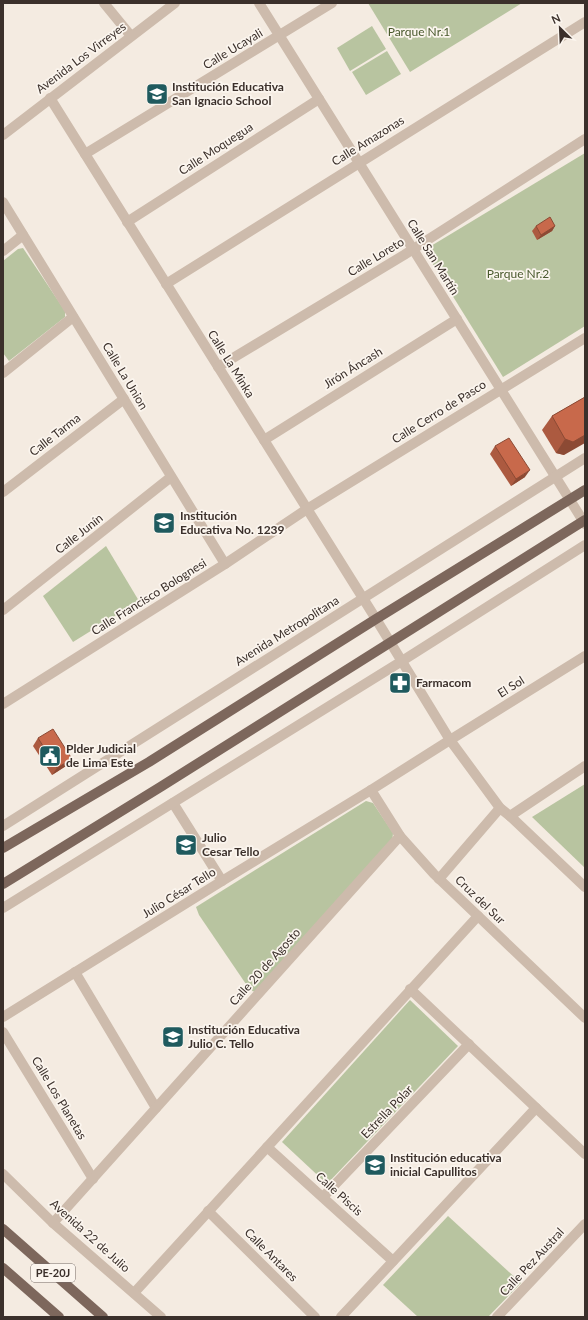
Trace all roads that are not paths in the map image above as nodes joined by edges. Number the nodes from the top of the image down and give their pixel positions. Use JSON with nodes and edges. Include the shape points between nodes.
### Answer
{"nodes":[{"id":1,"x":104,"y":3,"type":"edge"},
{"id":2,"x":175,"y":3,"type":"edge"},
{"id":3,"x":259,"y":3,"type":"edge"},
{"id":4,"x":332,"y":3,"type":"edge"},
{"id":5,"x":585,"y":22,"type":"edge"},
{"id":6,"x":130,"y":36,"type":"junction"},
{"id":7,"x":279,"y":36,"type":"junction"},
{"id":8,"x":50,"y":98,"type":"junction"},
{"id":9,"x":319,"y":99,"type":"junction"},
{"id":10,"x":3,"y":135,"type":"edge"},
{"id":11,"x":585,"y":139,"type":"edge"},
{"id":12,"x":84,"y":154,"type":"junction"},
{"id":13,"x":359,"y":162,"type":"junction"},
{"id":14,"x":3,"y":202,"type":"edge"},
{"id":15,"x":127,"y":222,"type":"junction"},
{"id":16,"x":23,"y":235,"type":"junction"},
{"id":17,"x":413,"y":249,"type":"junction"},
{"id":18,"x":3,"y":251,"type":"edge"},
{"id":19,"x":166,"y":284,"type":"junction"},
{"id":20,"x":74,"y":317,"type":"junction"},
{"id":21,"x":457,"y":319,"type":"junction"},
{"id":22,"x":585,"y":338,"type":"edge"},
{"id":23,"x":218,"y":367,"type":"junction"},
{"id":24,"x":3,"y":373,"type":"edge"},
{"id":25,"x":501,"y":390,"type":"junction"},
{"id":26,"x":124,"y":399,"type":"junction"},
{"id":27,"x":264,"y":440,"type":"junction"},
{"id":28,"x":585,"y":458,"type":"edge"},
{"id":29,"x":171,"y":477,"type":"junction"},
{"id":30,"x":555,"y":477,"type":"junction"},
{"id":31,"x":585,"y":490,"type":"edge"},
{"id":32,"x":3,"y":492,"type":"edge"},
{"id":33,"x":570,"y":499,"type":"junction"},
{"id":34,"x":307,"y":509,"type":"junction"},
{"id":35,"x":584,"y":522,"type":"edge"},
{"id":36,"x":585,"y":545,"type":"edge"},
{"id":37,"x":225,"y":564,"type":"junction"},
{"id":38,"x":363,"y":599,"type":"junction"},
{"id":39,"x":3,"y":610,"type":"edge"},
{"id":40,"x":376,"y":619,"type":"junction"},
{"id":41,"x":391,"y":643,"type":"junction"},
{"id":42,"x":585,"y":656,"type":"edge"},
{"id":43,"x":402,"y":661,"type":"junction"},
{"id":44,"x":3,"y":704,"type":"edge"},
{"id":45,"x":450,"y":740,"type":"junction"},
{"id":46,"x":585,"y":766,"type":"edge"},
{"id":47,"x":371,"y":790,"type":"junction"},
{"id":48,"x":173,"y":803,"type":"junction"},
{"id":49,"x":500,"y":808,"type":"junction"},
{"id":50,"x":510,"y":816,"type":"junction"},
{"id":51,"x":3,"y":826,"type":"edge"},
{"id":52,"x":400,"y":836,"type":"junction"},
{"id":53,"x":3,"y":848,"type":"edge"},
{"id":54,"x":439,"y":879,"type":"junction"},
{"id":55,"x":222,"y":881,"type":"junction"},
{"id":56,"x":3,"y":884,"type":"edge"},
{"id":57,"x":585,"y":887,"type":"edge"},
{"id":58,"x":3,"y":908,"type":"edge"},
{"id":59,"x":478,"y":916,"type":"junction"},
{"id":60,"x":75,"y":972,"type":"junction"},
{"id":61,"x":410,"y":989,"type":"junction"},
{"id":62,"x":3,"y":1017,"type":"edge"},
{"id":63,"x":585,"y":1018,"type":"edge"},
{"id":64,"x":3,"y":1032,"type":"edge"},
{"id":65,"x":469,"y":1044,"type":"junction"},
{"id":66,"x":156,"y":1108,"type":"junction"},
{"id":67,"x":536,"y":1108,"type":"junction"},
{"id":68,"x":267,"y":1147,"type":"junction"},
{"id":69,"x":585,"y":1154,"type":"edge"},
{"id":70,"x":3,"y":1174,"type":"edge"},
{"id":71,"x":93,"y":1179,"type":"junction"},
{"id":72,"x":323,"y":1197,"type":"junction"},
{"id":73,"x":208,"y":1211,"type":"junction"},
{"id":74,"x":53,"y":1223,"type":"junction"},
{"id":75,"x":585,"y":1224,"type":"edge"},
{"id":76,"x":3,"y":1229,"type":"edge"},
{"id":77,"x":393,"y":1261,"type":"junction"},
{"id":78,"x":3,"y":1268,"type":"edge"},
{"id":79,"x":134,"y":1292,"type":"junction"},
{"id":80,"x":59,"y":1317,"type":"edge"},
{"id":81,"x":103,"y":1317,"type":"edge"},
{"id":82,"x":161,"y":1317,"type":"edge"},
{"id":83,"x":315,"y":1317,"type":"edge"},
{"id":84,"x":341,"y":1317,"type":"edge"},
{"id":85,"x":498,"y":1317,"type":"edge"}],
"edges":[{"from":1,"to":6,"type":"street"},
{"from":2,"to":6,"type":"street","name":"Avenida Los Virreyes"},
{"from":3,"to":7,"type":"street","name":"Calle San Martín"},
{"from":4,"to":7,"type":"street","name":"Calle Ucayali"},
{"from":5,"to":13,"type":"street","name":"Calle Amazonas"},
{"from":6,"to":8,"type":"street","name":"Avenida Los Virreyes"},
{"from":7,"to":9,"type":"street","name":"Calle San Martín"},
{"from":7,"to":12,"type":"street","name":"Calle Ucayali"},
{"from":8,"to":10,"type":"street","name":"Avenida Los Virreyes"},
{"from":8,"to":12,"type":"street","name":"Calle La Minka"},
{"from":9,"to":13,"type":"street","name":"Calle San Martín"},
{"from":9,"to":15,"type":"street","name":"Calle Moquegua"},
{"from":11,"to":17,"type":"street","name":"Calle Loreto"},
{"from":12,"to":15,"type":"street","name":"Calle La Minka"},
{"from":13,"to":17,"type":"street","name":"Calle San Martín"},
{"from":13,"to":19,"type":"street","name":"Calle Amazonas"},
{"from":14,"to":16,"type":"street","name":"Calle La Union"},
{"from":15,"to":19,"type":"street","name":"Calle La Minka"},
{"from":16,"to":18,"type":"street"},
{"from":16,"to":20,"type":"street","name":"Calle La Union"},
{"from":17,"to":21,"type":"street","name":"Calle San Martín"},
{"from":17,"to":23,"type":"street","name":"Calle Loreto"},
{"from":19,"to":23,"type":"street","name":"Calle La Minka"},
{"from":20,"to":24,"type":"street"},
{"from":20,"to":26,"type":"street","name":"Calle La Union"},
{"from":21,"to":25,"type":"street","name":"Calle San Martín"},
{"from":21,"to":27,"type":"street","name":"Jirón Áncash"},
{"from":22,"to":25,"type":"street","name":"Calle Cerro de Pasco"},
{"from":23,"to":27,"type":"street","name":"Calle La Minka"},
{"from":25,"to":30,"type":"street","name":"Calle San Martín"},
{"from":25,"to":34,"type":"street","name":"Calle Cerro de Pasco"},
{"from":26,"to":29,"type":"street","name":"Calle La Union"},
{"from":26,"to":32,"type":"street","name":"Calle Tarma"},
{"from":27,"to":34,"type":"street","name":"Calle La Minka"},
{"from":28,"to":30,"type":"street","name":"Avenida Metropolitana"},
{"from":29,"to":37,"type":"street","name":"Calle La Union"},
{"from":29,"to":39,"type":"street","name":"Calle Junín"},
{"from":30,"to":33,"type":"street","name":"Calle San Martín"},
{"from":30,"to":38,"type":"street","name":"Avenida Metropolitana"},
{"from":31,"to":33,"type":"main road"},
{"from":33,"to":35,"type":"street","name":"Calle San Martín"},
{"from":33,"to":40,"type":"main road"},
{"from":34,"to":37,"type":"street","name":"Calle Francisco Bolognesi"},
{"from":34,"to":38,"type":"street","name":"Calle La Minka"},
{"from":35,"to":41,"type":"main road"},
{"from":36,"to":43,"type":"street"},
{"from":37,"to":44,"type":"street","name":"Calle Francisco Bolognesi"},
{"from":38,"to":40,"type":"street","name":"Calle La Minka"},
{"from":38,"to":51,"type":"street","name":"Avenida Metropolitana"},
{"from":40,"to":41,"type":"street","name":"Calle La Minka"},
{"from":40,"to":53,"type":"main road","via":[[149,762]]},
{"from":41,"to":43,"type":"street","name":"Calle La Minka"},
{"from":41,"to":56,"type":"main road"},
{"from":42,"to":45,"type":"street","name":"El Sol"},
{"from":43,"to":45,"type":"street","name":"Calle La Minka"},
{"from":43,"to":48,"type":"street"},
{"from":45,"to":47,"type":"street","name":"Julio César Tello"},
{"from":45,"to":49,"type":"street","name":"Calle La Minka"},
{"from":46,"to":50,"type":"street"},
{"from":47,"to":52,"type":"street","name":"Cruz del Sur"},
{"from":47,"to":55,"type":"street","name":"Julio César Tello"},
{"from":48,"to":55,"type":"street"},
{"from":48,"to":58,"type":"street"},
{"from":49,"to":50,"type":"street","name":"Calle La Minka"},
{"from":49,"to":54,"type":"street"},
{"from":50,"to":57,"type":"street","name":"Calle La Minka"},
{"from":52,"to":54,"type":"street","name":"Cruz del Sur"},
{"from":52,"to":66,"type":"street","name":"Calle 20 de Agosto"},
{"from":54,"to":59,"type":"street","name":"Cruz del Sur"},
{"from":55,"to":60,"type":"street","name":"Julio César Tello"},
{"from":59,"to":61,"type":"street"},
{"from":59,"to":63,"type":"street","name":"Cruz del Sur"},
{"from":60,"to":62,"type":"street","name":"Julio César Tello"},
{"from":60,"to":66,"type":"street"},
{"from":61,"to":65,"type":"street"},
{"from":61,"to":68,"type":"street"},
{"from":64,"to":71,"type":"street","name":"Calle Los Planetas"},
{"from":65,"to":67,"type":"street"},
{"from":65,"to":72,"type":"street","name":"Estrella Polar"},
{"from":66,"to":71,"type":"street","name":"Calle 20 de Agosto"},
{"from":67,"to":69,"type":"street"},
{"from":67,"to":77,"type":"street"},
{"from":68,"to":72,"type":"street","name":"Calle Piscis"},
{"from":68,"to":73,"type":"street"},
{"from":70,"to":74,"type":"street","name":"Avenida 22 de Julio"},
{"from":71,"to":74,"type":"street","name":"Calle 20 de Agosto"},
{"from":72,"to":77,"type":"street","name":"Calle Piscis"},
{"from":73,"to":79,"type":"street"},
{"from":73,"to":83,"type":"street","name":"Calle Antares"},
{"from":74,"to":79,"type":"street","name":"Avenida 22 de Julio"},
{"from":75,"to":85,"type":"street","name":"Calle Pez Austral"},
{"from":76,"to":81,"type":"main road","number":"PE-20J"},
{"from":77,"to":84,"type":"street"},
{"from":78,"to":80,"type":"main road","number":"PE-20J"},
{"from":79,"to":82,"type":"street","name":"Avenida 22 de Julio"}]}
